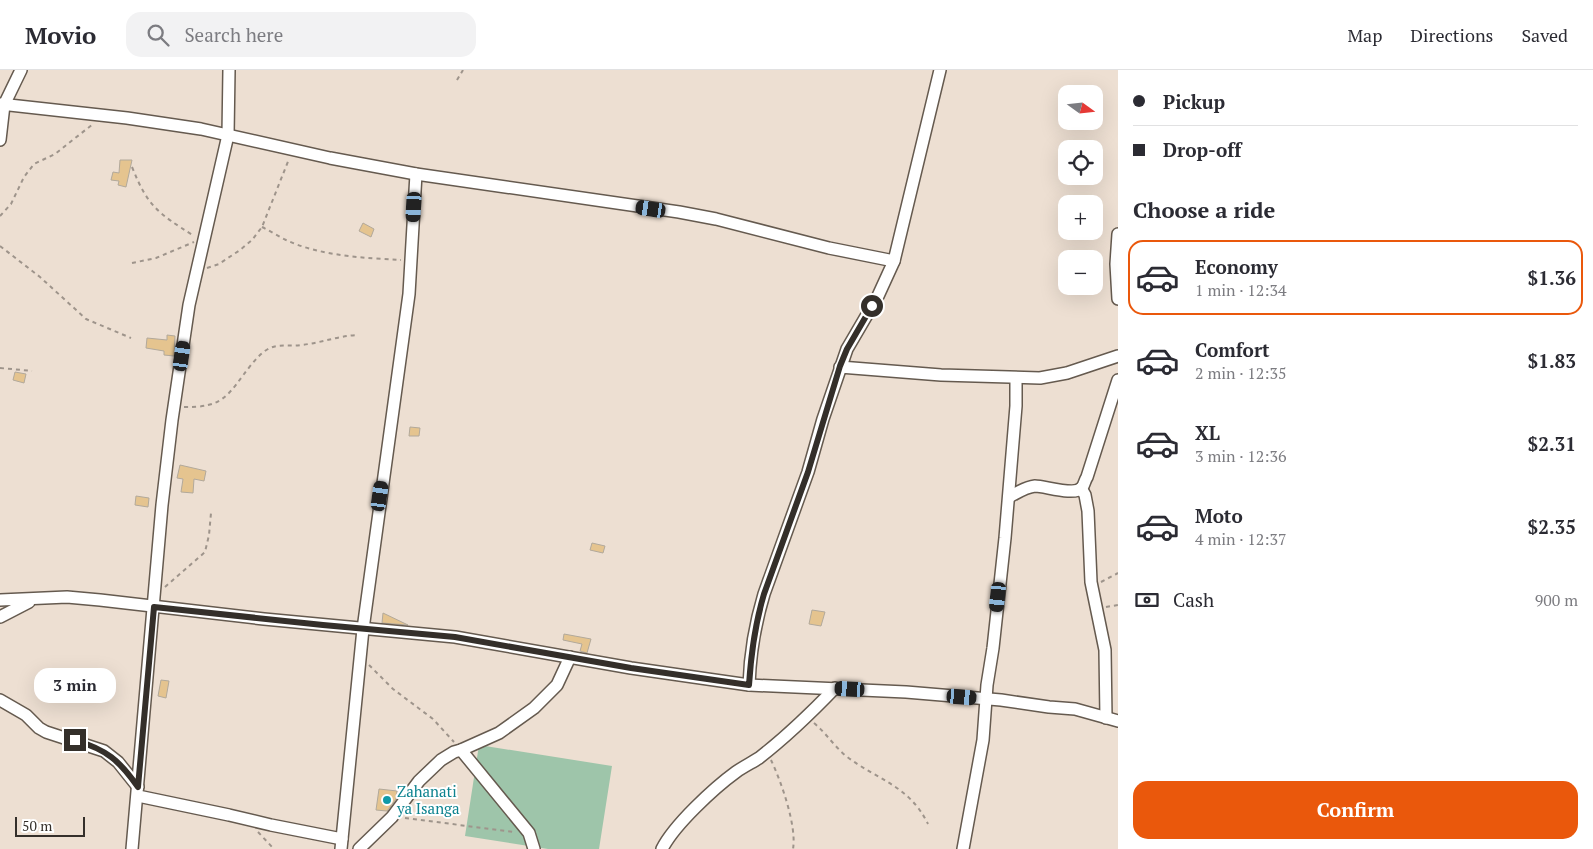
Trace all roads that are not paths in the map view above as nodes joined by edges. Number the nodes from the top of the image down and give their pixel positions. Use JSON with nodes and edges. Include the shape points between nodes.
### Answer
{"nodes":[{"id":1,"x":21,"y":70,"type":"edge"},
{"id":2,"x":229,"y":70,"type":"edge"},
{"id":3,"x":940,"y":70,"type":"edge"},
{"id":4,"x":2,"y":104,"type":"edge"},
{"id":5,"x":228,"y":135,"type":"junction"},
{"id":6,"x":0,"y":140,"type":"edge"},
{"id":7,"x":416,"y":174,"type":"junction"},
{"id":8,"x":1118,"y":234,"type":"edge"},
{"id":9,"x":894,"y":261,"type":"junction"},
{"id":10,"x":1118,"y":299,"type":"edge"},
{"id":11,"x":1118,"y":356,"type":"edge"},
{"id":12,"x":840,"y":366,"type":"junction"},
{"id":13,"x":1016,"y":378,"type":"junction"},
{"id":14,"x":1118,"y":380,"type":"edge"},
{"id":15,"x":1081,"y":488,"type":"junction"},
{"id":16,"x":1009,"y":497,"type":"junction"},
{"id":17,"x":0,"y":600,"type":"edge"},
{"id":18,"x":33,"y":600,"type":"junction"},
{"id":19,"x":154,"y":602,"type":"junction"},
{"id":20,"x":0,"y":617,"type":"edge"},
{"id":21,"x":363,"y":629,"type":"junction"},
{"id":22,"x":570,"y":657,"type":"junction"},
{"id":23,"x":749,"y":685,"type":"junction"},
{"id":24,"x":835,"y":688,"type":"junction"},
{"id":25,"x":986,"y":699,"type":"junction"},
{"id":26,"x":0,"y":700,"type":"edge"},
{"id":27,"x":1106,"y":718,"type":"junction"},
{"id":28,"x":1118,"y":720,"type":"edge"},
{"id":29,"x":462,"y":750,"type":"junction"},
{"id":30,"x":138,"y":792,"type":"junction"},
{"id":31,"x":341,"y":844,"type":"edge"},
{"id":32,"x":132,"y":849,"type":"edge"},
{"id":33,"x":359,"y":849,"type":"edge"},
{"id":34,"x":534,"y":849,"type":"edge"},
{"id":35,"x":662,"y":849,"type":"edge"},
{"id":36,"x":963,"y":849,"type":"edge"}],
"edges":[{"from":1,"to":4,"type":"street"},
{"from":2,"to":5,"type":"street"},
{"from":3,"to":9,"type":"street"},
{"from":4,"to":5,"type":"street"},
{"from":4,"to":6,"type":"street"},
{"from":5,"to":7,"type":"street"},
{"from":5,"to":19,"type":"street","via":[[189,305],[162,505]]},
{"from":7,"to":9,"type":"street","via":[[679,212]]},
{"from":7,"to":21,"type":"street","via":[[400,365]]},
{"from":8,"to":10,"type":"street"},
{"from":9,"to":12,"type":"street"},
{"from":11,"to":13,"type":"street","via":[[1058,376]]},
{"from":12,"to":13,"type":"street"},
{"from":12,"to":23,"type":"street","via":[[808,472],[758,612]]},
{"from":13,"to":16,"type":"street"},
{"from":14,"to":15,"type":"street"},
{"from":15,"to":16,"type":"street","via":[[1068,491],[1035,486]]},
{"from":15,"to":27,"type":"street","via":[[1088,511],[1092,586],[1105,650]]},
{"from":16,"to":25,"type":"street"},
{"from":17,"to":18,"type":"street"},
{"from":18,"to":19,"type":"street","via":[[67,598]]},
{"from":18,"to":20,"type":"street"},
{"from":19,"to":21,"type":"street"},
{"from":19,"to":30,"type":"street"},
{"from":21,"to":22,"type":"street","via":[[455,637]]},
{"from":21,"to":31,"type":"street"},
{"from":22,"to":23,"type":"street"},
{"from":22,"to":29,"type":"street","via":[[557,685],[534,708],[498,733]]},
{"from":23,"to":24,"type":"street"},
{"from":24,"to":25,"type":"street"},
{"from":24,"to":35,"type":"street","via":[[767,751],[723,782],[682,823]]},
{"from":25,"to":27,"type":"street","via":[[1075,709]]},
{"from":25,"to":36,"type":"street","via":[[982,754]]},
{"from":26,"to":30,"type":"street","via":[[26,715],[46,732],[104,751],[118,762]]},
{"from":27,"to":28,"type":"street"},
{"from":29,"to":33,"type":"street","via":[[442,760],[419,781],[391,818]]},
{"from":29,"to":34,"type":"street","via":[[529,833]]},
{"from":30,"to":31,"type":"street"},
{"from":30,"to":32,"type":"street"}]}
